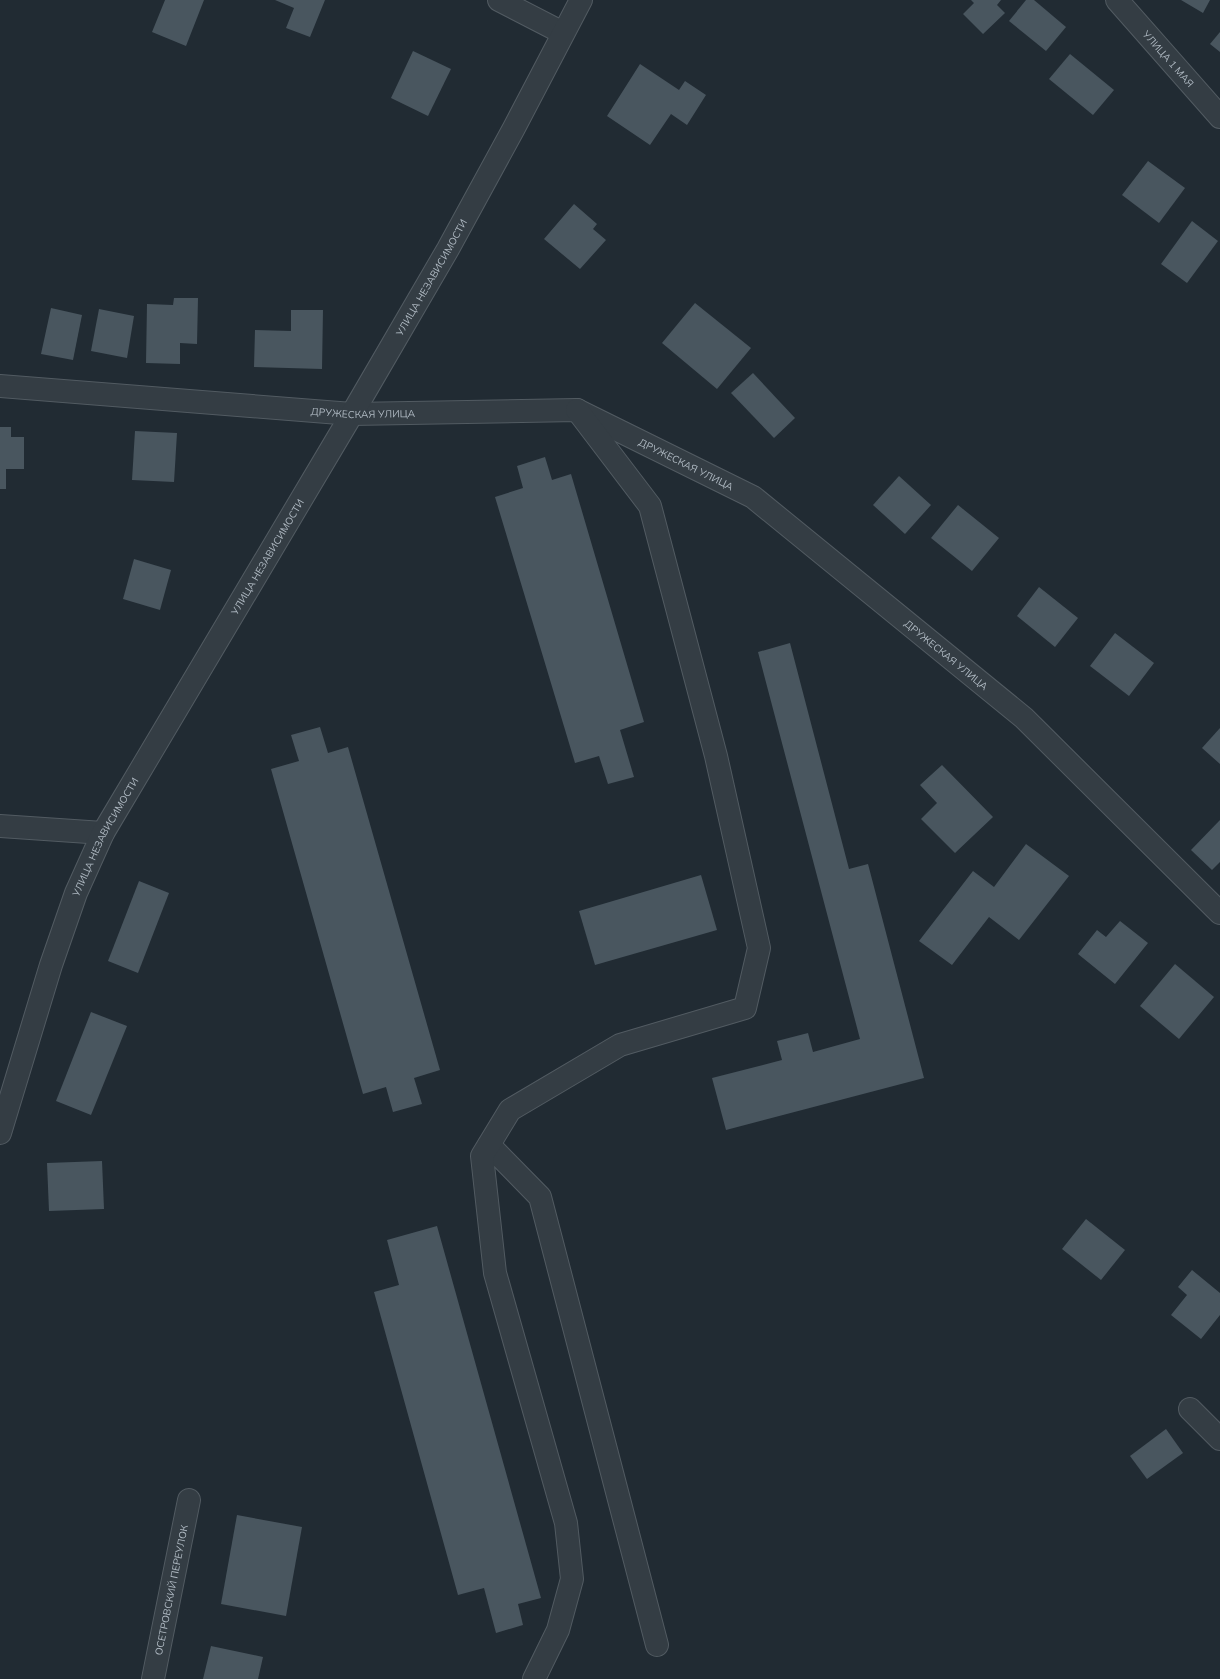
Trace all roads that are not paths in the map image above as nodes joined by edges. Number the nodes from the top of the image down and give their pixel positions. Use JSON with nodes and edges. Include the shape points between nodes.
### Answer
{"nodes":[{"id":1,"x":499,"y":0,"type":"edge"},
{"id":2,"x":581,"y":0,"type":"edge"},
{"id":3,"x":1117,"y":0,"type":"edge"},
{"id":4,"x":563,"y":33,"type":"junction"},
{"id":5,"x":1220,"y":117,"type":"edge"},
{"id":6,"x":0,"y":386,"type":"edge"},
{"id":7,"x":577,"y":410,"type":"junction"},
{"id":8,"x":352,"y":414,"type":"junction"},
{"id":9,"x":0,"y":826,"type":"edge"},
{"id":10,"x":103,"y":834,"type":"junction"},
{"id":11,"x":1220,"y":913,"type":"edge"},
{"id":12,"x":0,"y":1133,"type":"edge"},
{"id":13,"x":489,"y":1144,"type":"junction"},
{"id":14,"x":1190,"y":1409,"type":"dead end"},
{"id":15,"x":1220,"y":1439,"type":"edge"},
{"id":16,"x":189,"y":1500,"type":"dead end"},
{"id":17,"x":657,"y":1645,"type":"dead end"},
{"id":18,"x":153,"y":1679,"type":"edge"},
{"id":19,"x":534,"y":1679,"type":"edge"}],
"edges":[{"from":1,"to":4,"type":"street"},
{"from":2,"to":4,"type":"street","name":"УЛИЦА НЕЗАВИСИМОСТИ"},
{"from":3,"to":5,"type":"street","name":"УЛИЦА 1 МАЯ"},
{"from":4,"to":8,"type":"street","name":"УЛИЦА НЕЗАВИСИМОСТИ","via":[[466,215]]},
{"from":6,"to":8,"type":"street","name":"ДРУЖЕСКАЯ УЛИЦА"},
{"from":7,"to":8,"type":"street","name":"ДРУЖЕСКАЯ УЛИЦА"},
{"from":7,"to":11,"type":"street","name":"ДРУЖЕСКАЯ УЛИЦА","via":[[753,498],[1024,718]]},
{"from":7,"to":13,"type":"street","via":[[650,506],[716,756],[759,948],[745,1008],[620,1045],[510,1110]]},
{"from":8,"to":10,"type":"street","name":"УЛИЦА НЕЗАВИСИМОСТИ"},
{"from":9,"to":10,"type":"street"},
{"from":10,"to":12,"type":"street","name":"УЛИЦА НЕЗАВИСИМОСТИ","via":[[76,893]]},
{"from":13,"to":17,"type":"street","via":[[540,1197]]},
{"from":13,"to":19,"type":"street","via":[[482,1156],[495,1273],[566,1523],[572,1579],[558,1630]]},
{"from":14,"to":15,"type":"street"},
{"from":16,"to":18,"type":"street","name":"ОСЕТРОВСКИЙ ПЕРЕУЛОК"}]}
